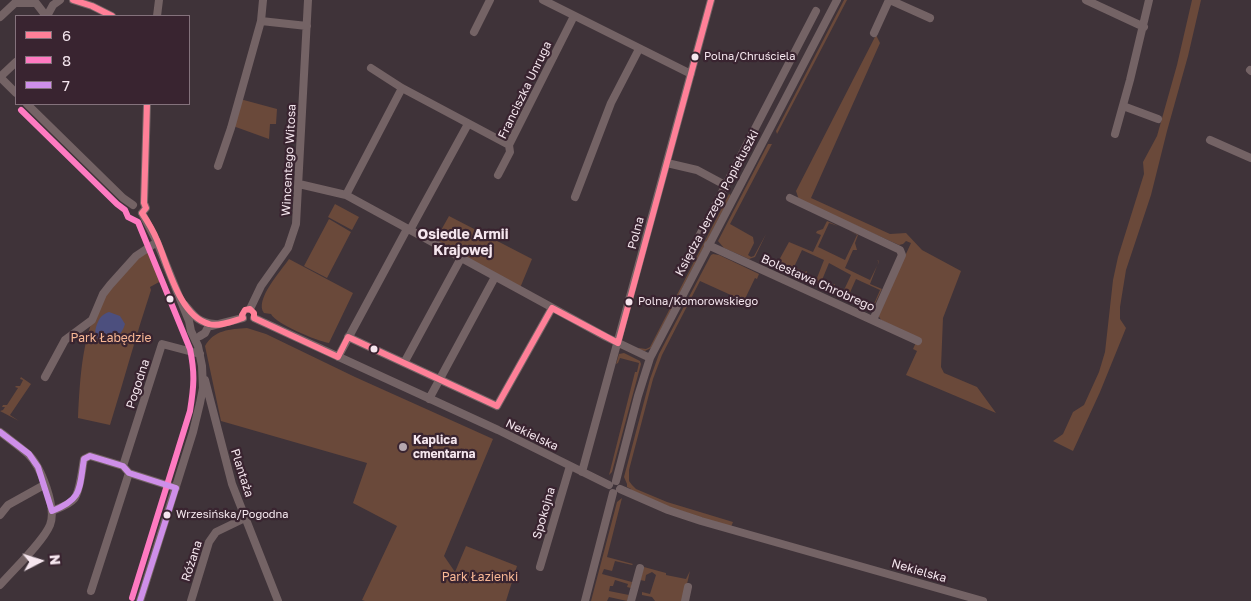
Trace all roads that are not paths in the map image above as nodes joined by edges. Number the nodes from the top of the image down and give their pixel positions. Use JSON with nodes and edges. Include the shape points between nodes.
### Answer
{"nodes":[{"id":1,"x":60,"y":0,"type":"edge"},
{"id":2,"x":73,"y":0,"type":"edge"},
{"id":3,"x":159,"y":0,"type":"edge"},
{"id":4,"x":263,"y":0,"type":"edge"},
{"id":5,"x":308,"y":0,"type":"edge"},
{"id":6,"x":490,"y":0,"type":"edge"},
{"id":7,"x":543,"y":0,"type":"edge"},
{"id":8,"x":711,"y":0,"type":"edge"},
{"id":9,"x":836,"y":0,"type":"edge"},
{"id":10,"x":889,"y":0,"type":"edge"},
{"id":11,"x":1086,"y":0,"type":"edge"},
{"id":12,"x":1149,"y":0,"type":"edge"},
{"id":13,"x":12,"y":2,"type":"edge"},
{"id":14,"x":94,"y":3,"type":"edge"},
{"id":15,"x":816,"y":11,"type":"dead end"},
{"id":16,"x":45,"y":15,"type":"edge"},
{"id":17,"x":47,"y":15,"type":"edge"},
{"id":18,"x":111,"y":15,"type":"edge"},
{"id":19,"x":157,"y":15,"type":"edge"},
{"id":20,"x":574,"y":16,"type":"junction"},
{"id":21,"x":0,"y":17,"type":"edge"},
{"id":22,"x":930,"y":18,"type":"dead end"},
{"id":23,"x":262,"y":21,"type":"junction"},
{"id":24,"x":307,"y":26,"type":"junction"},
{"id":25,"x":1144,"y":27,"type":"junction"},
{"id":26,"x":474,"y":32,"type":"dead end"},
{"id":27,"x":874,"y":33,"type":"dead end"},
{"id":28,"x":639,"y":49,"type":"junction"},
{"id":29,"x":15,"y":63,"type":"edge"},
{"id":30,"x":371,"y":68,"type":"dead end"},
{"id":31,"x":691,"y":74,"type":"junction"},
{"id":32,"x":0,"y":77,"type":"edge"},
{"id":33,"x":402,"y":88,"type":"junction"},
{"id":34,"x":15,"y":92,"type":"edge"},
{"id":35,"x":28,"y":105,"type":"edge"},
{"id":36,"x":147,"y":105,"type":"edge"},
{"id":37,"x":1123,"y":106,"type":"junction"},
{"id":38,"x":1158,"y":119,"type":"dead end"},
{"id":39,"x":468,"y":124,"type":"junction"},
{"id":40,"x":1115,"y":134,"type":"dead end"},
{"id":41,"x":1210,"y":140,"type":"dead end"},
{"id":42,"x":509,"y":144,"type":"junction"},
{"id":43,"x":1251,"y":158,"type":"edge"},
{"id":44,"x":667,"y":163,"type":"junction"},
{"id":45,"x":218,"y":166,"type":"dead end"},
{"id":46,"x":498,"y":175,"type":"dead end"},
{"id":47,"x":299,"y":184,"type":"junction"},
{"id":48,"x":726,"y":184,"type":"junction"},
{"id":49,"x":346,"y":195,"type":"junction"},
{"id":50,"x":575,"y":197,"type":"dead end"},
{"id":51,"x":790,"y":198,"type":"dead end"},
{"id":52,"x":144,"y":202,"type":"junction"},
{"id":53,"x":134,"y":205,"type":"junction"},
{"id":54,"x":142,"y":212,"type":"junction"},
{"id":55,"x":408,"y":230,"type":"junction"},
{"id":56,"x":157,"y":242,"type":"junction"},
{"id":57,"x":708,"y":246,"type":"junction"},
{"id":58,"x":693,"y":248,"type":"dead end"},
{"id":59,"x":461,"y":258,"type":"junction"},
{"id":60,"x":495,"y":277,"type":"junction"},
{"id":61,"x":180,"y":298,"type":"junction"},
{"id":62,"x":552,"y":308,"type":"junction"},
{"id":63,"x":250,"y":309,"type":"junction"},
{"id":64,"x":242,"y":318,"type":"junction"},
{"id":65,"x":254,"y":318,"type":"junction"},
{"id":66,"x":873,"y":320,"type":"junction"},
{"id":67,"x":203,"y":324,"type":"junction"},
{"id":68,"x":191,"y":326,"type":"junction"},
{"id":69,"x":197,"y":335,"type":"junction"},
{"id":70,"x":348,"y":337,"type":"junction"},
{"id":71,"x":918,"y":341,"type":"dead end"},
{"id":72,"x":618,"y":343,"type":"junction"},
{"id":73,"x":199,"y":350,"type":"junction"},
{"id":74,"x":338,"y":357,"type":"junction"},
{"id":75,"x":650,"y":358,"type":"junction"},
{"id":76,"x":404,"y":363,"type":"junction"},
{"id":77,"x":202,"y":366,"type":"junction"},
{"id":78,"x":45,"y":377,"type":"dead end"},
{"id":79,"x":439,"y":379,"type":"junction"},
{"id":80,"x":429,"y":399,"type":"junction"},
{"id":81,"x":200,"y":403,"type":"junction"},
{"id":82,"x":211,"y":406,"type":"junction"},
{"id":83,"x":2,"y":434,"type":"edge"},
{"id":84,"x":0,"y":444,"type":"edge"},
{"id":85,"x":570,"y":466,"type":"junction"},
{"id":86,"x":126,"y":470,"type":"junction"},
{"id":87,"x":582,"y":472,"type":"junction"},
{"id":88,"x":612,"y":483,"type":"junction"},
{"id":89,"x":44,"y":485,"type":"junction"},
{"id":90,"x":176,"y":488,"type":"junction"},
{"id":91,"x":617,"y":491,"type":"junction"},
{"id":92,"x":52,"y":510,"type":"junction"},
{"id":93,"x":0,"y":515,"type":"edge"},
{"id":94,"x":245,"y":518,"type":"junction"},
{"id":95,"x":540,"y":567,"type":"dead end"},
{"id":96,"x":640,"y":568,"type":"dead end"},
{"id":97,"x":0,"y":584,"type":"edge"},
{"id":98,"x":688,"y":587,"type":"dead end"},
{"id":99,"x":91,"y":591,"type":"dead end"},
{"id":100,"x":140,"y":601,"type":"edge"},
{"id":101,"x":191,"y":601,"type":"edge"},
{"id":102,"x":278,"y":601,"type":"edge"},
{"id":103,"x":585,"y":601,"type":"edge"},
{"id":104,"x":631,"y":601,"type":"edge"},
{"id":105,"x":684,"y":601,"type":"edge"},
{"id":106,"x":983,"y":601,"type":"edge"}],
"edges":[{"from":1,"to":17,"type":"street"},
{"from":2,"to":14,"type":"street"},
{"from":3,"to":19,"type":"street"},
{"from":4,"to":23,"type":"street"},
{"from":5,"to":24,"type":"street","name":"Wincentego Witosa"},
{"from":6,"to":26,"type":"street"},
{"from":7,"to":20,"type":"street"},
{"from":8,"to":31,"type":"street","name":"Polna"},
{"from":9,"to":57,"type":"street","name":"Księdza Jerzego Popiełuszki"},
{"from":10,"to":22,"type":"street"},
{"from":10,"to":27,"type":"street"},
{"from":11,"to":25,"type":"street"},
{"from":12,"to":25,"type":"street"},
{"from":13,"to":16,"type":"street","via":[[36,3]]},
{"from":13,"to":21,"type":"street"},
{"from":14,"to":18,"type":"street"},
{"from":15,"to":48,"type":"street"},
{"from":20,"to":28,"type":"street"},
{"from":20,"to":42,"type":"street","name":"Franciszka Unruga"},
{"from":23,"to":24,"type":"street"},
{"from":23,"to":45,"type":"street"},
{"from":24,"to":47,"type":"street","name":"Wincentego Witosa"},
{"from":25,"to":37,"type":"street"},
{"from":28,"to":31,"type":"street"},
{"from":28,"to":50,"type":"street","via":[[610,103]]},
{"from":29,"to":32,"type":"street"},
{"from":30,"to":33,"type":"street"},
{"from":31,"to":44,"type":"street","name":"Polna"},
{"from":32,"to":34,"type":"street"},
{"from":33,"to":39,"type":"street"},
{"from":33,"to":49,"type":"street"},
{"from":35,"to":53,"type":"street"},
{"from":36,"to":52,"type":"street"},
{"from":37,"to":38,"type":"street"},
{"from":37,"to":40,"type":"street"},
{"from":39,"to":42,"type":"street"},
{"from":39,"to":55,"type":"street"},
{"from":41,"to":43,"type":"street"},
{"from":42,"to":46,"type":"street","name":"Franciszka Unruga","via":[[510,152]]},
{"from":44,"to":48,"type":"street","via":[[698,170]]},
{"from":44,"to":72,"type":"street","name":"Polna"},
{"from":47,"to":49,"type":"street"},
{"from":47,"to":63,"type":"street","name":"Wincentego Witosa","via":[[296,224],[288,248],[261,286]]},
{"from":48,"to":58,"type":"street"},
{"from":49,"to":55,"type":"street"},
{"from":51,"to":66,"type":"street","via":[[899,249],[902,255]]},
{"from":52,"to":53,"type":"street","via":[[138,201]]},
{"from":52,"to":54,"type":"street","via":[[146,208]]},
{"from":53,"to":54,"type":"street","via":[[136,212]]},
{"from":54,"to":56,"type":"street"},
{"from":55,"to":59,"type":"street"},
{"from":55,"to":70,"type":"street"},
{"from":56,"to":61,"type":"street"},
{"from":56,"to":78,"type":"street","via":[[136,256],[110,285],[92,320],[65,340]]},
{"from":57,"to":66,"type":"street","name":"Bolesława Chrobrego"},
{"from":57,"to":75,"type":"street","name":"Księdza Jerzego Popiełuszki"},
{"from":59,"to":60,"type":"street"},
{"from":59,"to":76,"type":"street"},
{"from":60,"to":62,"type":"street"},
{"from":60,"to":79,"type":"street"},
{"from":61,"to":67,"type":"street","via":[[194,318]]},
{"from":61,"to":68,"type":"street"},
{"from":62,"to":72,"type":"street"},
{"from":62,"to":79,"type":"street","via":[[497,406]]},
{"from":63,"to":64,"type":"street","via":[[243,312]]},
{"from":63,"to":65,"type":"street"},
{"from":64,"to":65,"type":"street","via":[[249,322]]},
{"from":64,"to":67,"type":"street"},
{"from":65,"to":74,"type":"street","name":"Nekielska"},
{"from":66,"to":71,"type":"street","name":"Bolesława Chrobrego"},
{"from":67,"to":68,"type":"street","via":[[194,322]]},
{"from":67,"to":69,"type":"street","via":[[205,333]]},
{"from":68,"to":69,"type":"street","via":[[191,331]]},
{"from":69,"to":73,"type":"street"},
{"from":70,"to":74,"type":"street"},
{"from":70,"to":76,"type":"street"},
{"from":72,"to":75,"type":"street"},
{"from":72,"to":87,"type":"street","name":"Polna"},
{"from":73,"to":77,"type":"street"},
{"from":73,"to":86,"type":"street","name":"Pogodna","via":[[162,344]]},
{"from":74,"to":80,"type":"street","name":"Nekielska"},
{"from":75,"to":88,"type":"street","name":"Księdza Jerzego Popiełuszki"},
{"from":76,"to":79,"type":"street"},
{"from":77,"to":81,"type":"street"},
{"from":77,"to":82,"type":"street","name":"Plantaża"},
{"from":79,"to":80,"type":"street"},
{"from":80,"to":85,"type":"street","name":"Nekielska"},
{"from":81,"to":82,"type":"street"},
{"from":81,"to":90,"type":"street"},
{"from":82,"to":94,"type":"street","name":"Plantaża","via":[[232,484]]},
{"from":83,"to":84,"type":"street"},
{"from":83,"to":89,"type":"street","via":[[28,454],[38,467]]},
{"from":85,"to":87,"type":"street","name":"Nekielska"},
{"from":85,"to":95,"type":"street","name":"Spokojna"},
{"from":86,"to":90,"type":"street"},
{"from":86,"to":92,"type":"street","via":[[90,456],[84,459],[74,499]]},
{"from":86,"to":99,"type":"street","name":"Pogodna"},
{"from":87,"to":88,"type":"street","name":"Nekielska"},
{"from":88,"to":91,"type":"street","via":[[620,485]]},
{"from":89,"to":92,"type":"street"},
{"from":89,"to":93,"type":"street","via":[[8,505]]},
{"from":90,"to":100,"type":"street"},
{"from":91,"to":103,"type":"street"},
{"from":91,"to":106,"type":"street","name":"Nekielska","via":[[701,521]]},
{"from":92,"to":97,"type":"street","via":[[50,526]]},
{"from":94,"to":101,"type":"street","name":"Różana","via":[[216,532],[209,542]]},
{"from":94,"to":102,"type":"street","name":"Plantaża"},
{"from":96,"to":104,"type":"street"},
{"from":98,"to":105,"type":"street"}]}
